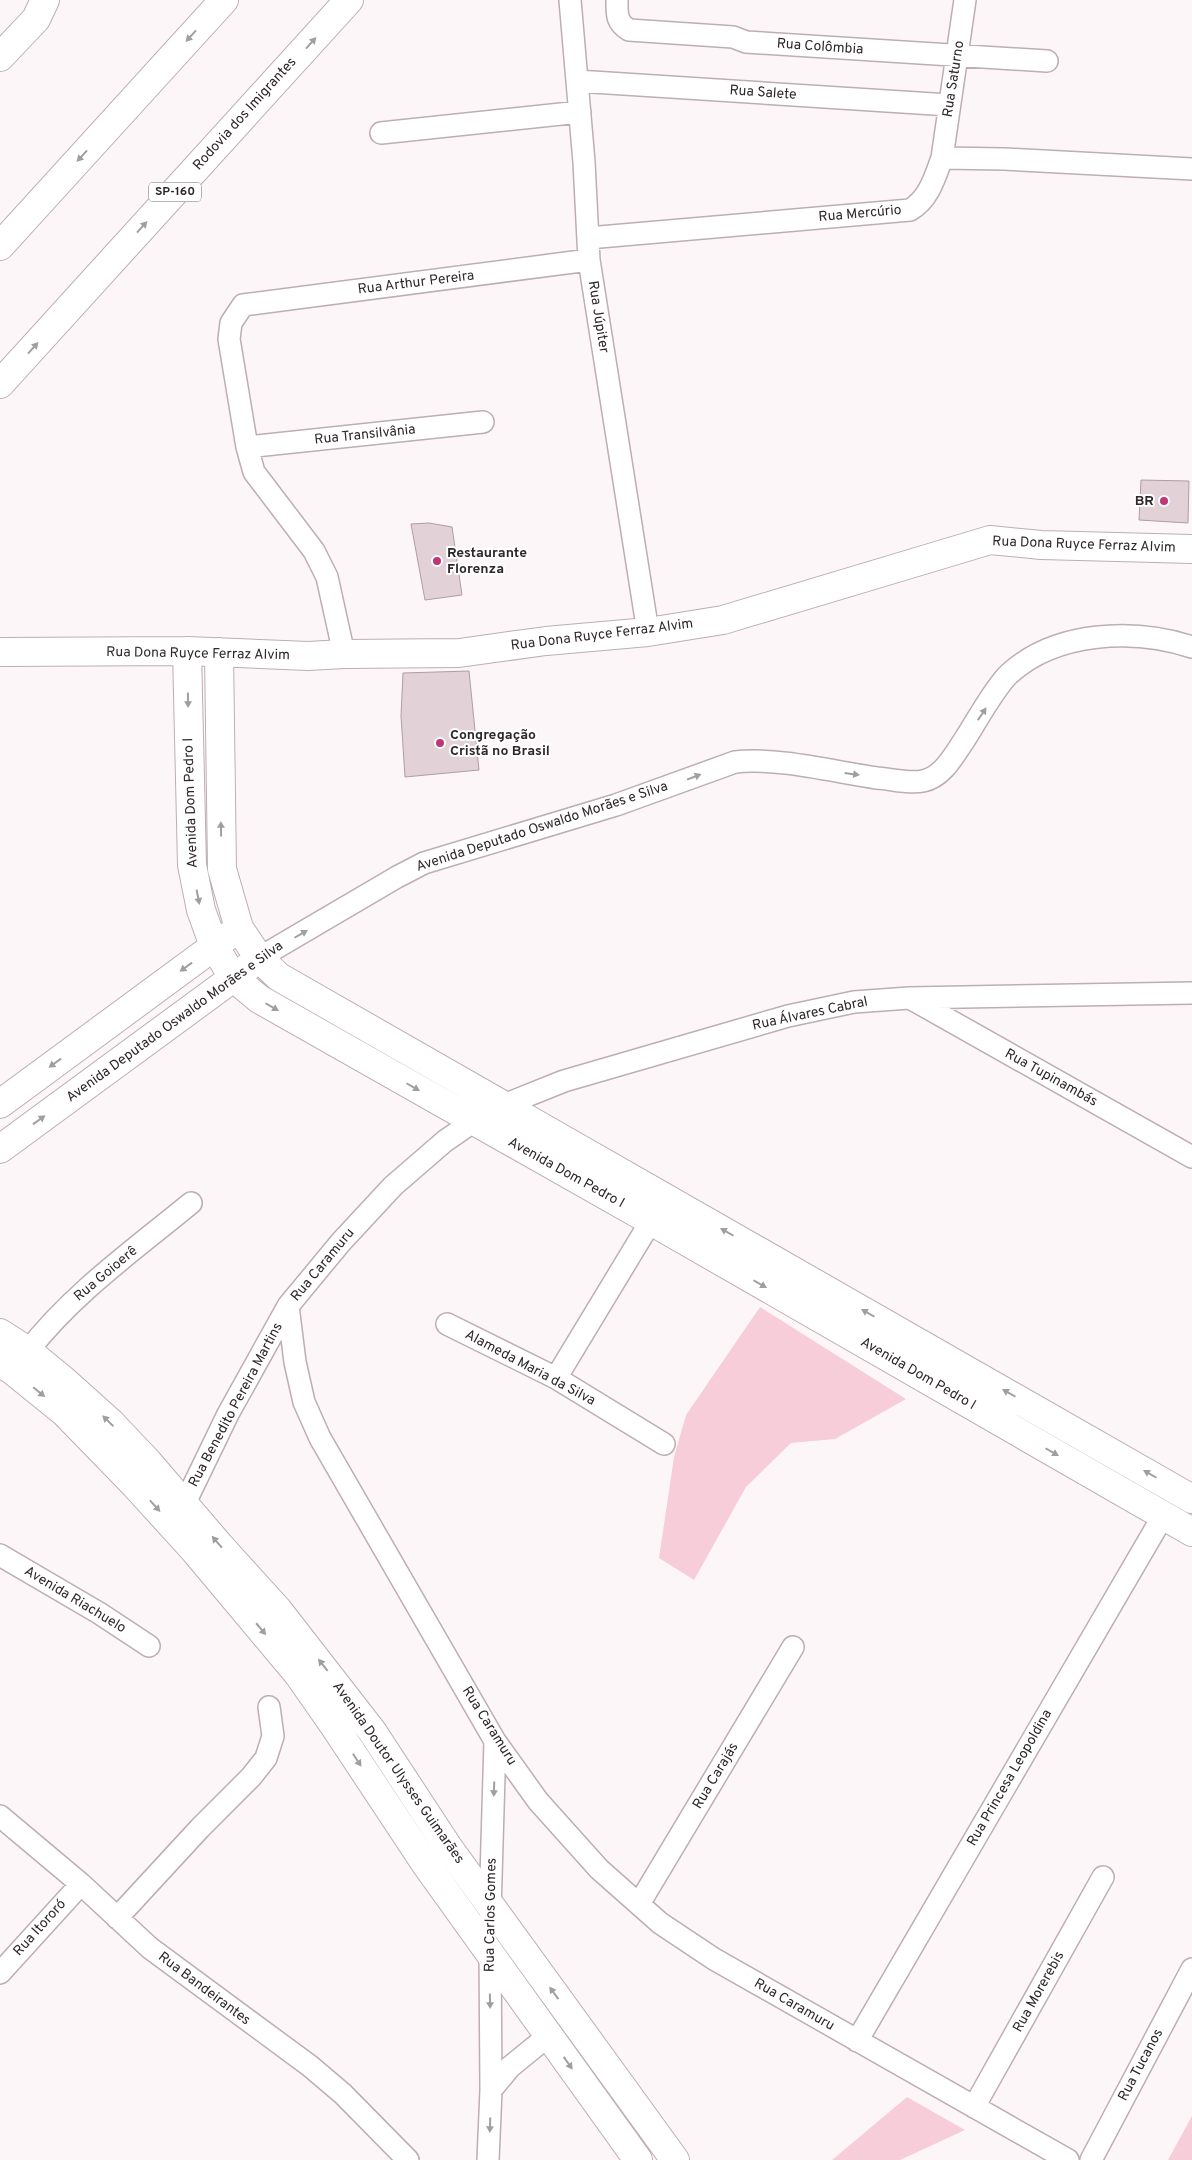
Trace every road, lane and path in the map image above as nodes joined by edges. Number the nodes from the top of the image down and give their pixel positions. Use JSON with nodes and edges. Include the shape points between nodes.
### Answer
{"nodes":[{"id":1,"x":45,"y":0,"type":"edge"},
{"id":2,"x":224,"y":0,"type":"edge"},
{"id":3,"x":349,"y":0,"type":"edge"},
{"id":4,"x":570,"y":0,"type":"edge"},
{"id":5,"x":618,"y":0,"type":"edge"},
{"id":6,"x":965,"y":0,"type":"edge"},
{"id":7,"x":958,"y":56,"type":"junction"},
{"id":8,"x":0,"y":57,"type":"edge"},
{"id":9,"x":1047,"y":61,"type":"dead end"},
{"id":10,"x":576,"y":81,"type":"junction"},
{"id":11,"x":949,"y":105,"type":"junction"},
{"id":12,"x":580,"y":112,"type":"junction"},
{"id":13,"x":381,"y":133,"type":"dead end"},
{"id":14,"x":942,"y":158,"type":"junction"},
{"id":15,"x":1192,"y":169,"type":"edge"},
{"id":16,"x":588,"y":238,"type":"junction"},
{"id":17,"x":0,"y":246,"type":"edge"},
{"id":18,"x":589,"y":260,"type":"junction"},
{"id":19,"x":0,"y":384,"type":"edge"},
{"id":20,"x":482,"y":422,"type":"dead end"},
{"id":21,"x":247,"y":447,"type":"junction"},
{"id":22,"x":1192,"y":549,"type":"edge"},
{"id":23,"x":648,"y":632,"type":"junction"},
{"id":24,"x":1192,"y":647,"type":"edge"},
{"id":25,"x":187,"y":651,"type":"junction"},
{"id":26,"x":0,"y":652,"type":"edge"},
{"id":27,"x":219,"y":652,"type":"junction"},
{"id":28,"x":344,"y":654,"type":"junction"},
{"id":29,"x":239,"y":928,"type":"junction"},
{"id":30,"x":214,"y":946,"type":"junction"},
{"id":31,"x":259,"y":958,"type":"junction"},
{"id":32,"x":233,"y":977,"type":"junction"},
{"id":33,"x":1192,"y":993,"type":"edge"},
{"id":34,"x":910,"y":998,"type":"junction"},
{"id":35,"x":0,"y":1104,"type":"edge"},
{"id":36,"x":504,"y":1104,"type":"junction"},
{"id":37,"x":474,"y":1121,"type":"junction"},
{"id":38,"x":0,"y":1149,"type":"edge"},
{"id":39,"x":1192,"y":1157,"type":"edge"},
{"id":40,"x":191,"y":1203,"type":"dead end"},
{"id":41,"x":651,"y":1221,"type":"junction"},
{"id":42,"x":288,"y":1306,"type":"junction"},
{"id":43,"x":447,"y":1324,"type":"dead end"},
{"id":44,"x":0,"y":1333,"type":"edge"},
{"id":45,"x":28,"y":1351,"type":"junction"},
{"id":46,"x":0,"y":1363,"type":"edge"},
{"id":47,"x":556,"y":1378,"type":"junction"},
{"id":48,"x":1034,"y":1408,"type":"junction"},
{"id":49,"x":1020,"y":1433,"type":"junction"},
{"id":50,"x":664,"y":1444,"type":"dead end"},
{"id":51,"x":1192,"y":1498,"type":"edge"},
{"id":52,"x":184,"y":1505,"type":"junction"},
{"id":53,"x":1163,"y":1516,"type":"junction"},
{"id":54,"x":1192,"y":1532,"type":"edge"},
{"id":55,"x":0,"y":1555,"type":"edge"},
{"id":56,"x":149,"y":1646,"type":"dead end"},
{"id":57,"x":793,"y":1647,"type":"dead end"},
{"id":58,"x":269,"y":1707,"type":"dead end"},
{"id":59,"x":495,"y":1741,"type":"junction"},
{"id":60,"x":0,"y":1816,"type":"edge"},
{"id":61,"x":1103,"y":1877,"type":"dead end"},
{"id":62,"x":80,"y":1884,"type":"junction"},
{"id":63,"x":639,"y":1904,"type":"junction"},
{"id":64,"x":491,"y":1906,"type":"junction"},
{"id":65,"x":118,"y":1918,"type":"junction"},
{"id":66,"x":490,"y":1952,"type":"junction"},
{"id":67,"x":1192,"y":1970,"type":"edge"},
{"id":68,"x":0,"y":1973,"type":"edge"},
{"id":69,"x":548,"y":2036,"type":"junction"},
{"id":70,"x":857,"y":2041,"type":"junction"},
{"id":71,"x":491,"y":2090,"type":"junction"},
{"id":72,"x":974,"y":2107,"type":"junction"},
{"id":73,"x":657,"y":2136,"type":"junction"},
{"id":74,"x":408,"y":2160,"type":"edge"},
{"id":75,"x":488,"y":2160,"type":"edge"},
{"id":76,"x":638,"y":2160,"type":"edge"},
{"id":77,"x":675,"y":2160,"type":"edge"},
{"id":78,"x":1068,"y":2160,"type":"edge"},
{"id":79,"x":1091,"y":2160,"type":"edge"}],
"edges":[{"from":1,"to":8,"type":"main road","via":[[36,19]]},
{"from":2,"to":17,"type":"main road","one_way":true},
{"from":19,"to":3,"type":"main road","name":"Rodovia dos Imigrantes","number":"SP-160","one_way":true},
{"from":4,"to":10,"type":"street","name":"Rua Júpiter"},
{"from":5,"to":7,"type":"street","name":"Rua Colômbia","via":[[617,16],[622,26],[629,30],[732,36],[746,42]]},
{"from":6,"to":7,"type":"street","name":"Rua Saturno"},
{"from":7,"to":9,"type":"street","name":"Rua Colômbia"},
{"from":7,"to":11,"type":"street","name":"Rua Saturno"},
{"from":10,"to":11,"type":"street","name":"Rua Salete"},
{"from":10,"to":12,"type":"street","name":"Rua Júpiter"},
{"from":11,"to":14,"type":"street","name":"Rua Saturno"},
{"from":12,"to":13,"type":"street"},
{"from":12,"to":16,"type":"street","name":"Rua Júpiter"},
{"from":14,"to":15,"type":"street"},
{"from":14,"to":16,"type":"street","name":"Rua Mercúrio","via":[[925,197],[910,210]]},
{"from":16,"to":18,"type":"street","name":"Rua Júpiter"},
{"from":18,"to":21,"type":"street","name":"Rua Arthur Pereira","via":[[243,305],[231,323],[229,340]]},
{"from":18,"to":23,"type":"street","name":"Rua Júpiter"},
{"from":20,"to":21,"type":"street","name":"Rua Transilvânia"},
{"from":21,"to":28,"type":"street","via":[[254,472],[314,551],[327,577]]},
{"from":22,"to":23,"type":"main road","name":"Rua Dona Ruyce Ferraz Alvim","via":[[1041,545],[990,540],[723,620]]},
{"from":23,"to":28,"type":"main road","name":"Rua Dona Ruyce Ferraz Alvim","via":[[459,653]]},
{"from":31,"to":24,"type":"street","name":"Avenida Deputado Oswaldo Morães e Silva","one_way":true,"via":[[424,863],[616,805],[735,762],[780,763],[862,776],[923,781],[944,769],[1008,676],[1025,660],[1043,650],[1101,637],[1140,636]]},
{"from":25,"to":26,"type":"main road","name":"Rua Dona Ruyce Ferraz Alvim"},
{"from":25,"to":27,"type":"main road","name":"Rua Dona Ruyce Ferraz Alvim"},
{"from":25,"to":30,"type":"main road","name":"Avenida Dom Pedro I","one_way":true,"via":[[192,865],[201,910]]},
{"from":27,"to":28,"type":"main road","name":"Rua Dona Ruyce Ferraz Alvim","via":[[308,656]]},
{"from":29,"to":27,"type":"main road","name":"Avenida Dom Pedro I","one_way":true,"via":[[222,869]]},
{"from":29,"to":30,"type":"main road"},
{"from":29,"to":31,"type":"main road","name":"Avenida Dom Pedro I"},
{"from":30,"to":32,"type":"main road","name":"Avenida Dom Pedro I"},
{"from":30,"to":35,"type":"main road","one_way":true},
{"from":31,"to":32,"type":"main road","name":"Avenida Deputado Oswaldo Morães e Silva"},
{"from":31,"to":36,"type":"main road","name":"Avenida Dom Pedro I","via":[[279,977]]},
{"from":32,"to":37,"type":"main road","name":"Avenida Dom Pedro I","one_way":true,"via":[[259,999]]},
{"from":38,"to":32,"type":"main road","name":"Avenida Deputado Oswaldo Morães e Silva","one_way":true},
{"from":33,"to":34,"type":"street","name":"Rua Álvares Cabral"},
{"from":34,"to":36,"type":"street","name":"Rua Álvares Cabral","via":[[854,1002],[788,1016],[564,1081]]},
{"from":34,"to":39,"type":"street","name":"Rua Tupinambás"},
{"from":36,"to":37,"type":"street","name":"Rua Álvares Cabral"},
{"from":48,"to":36,"type":"main road","name":"Avenida Dom Pedro I","one_way":true},
{"from":37,"to":41,"type":"main road","name":"Avenida Dom Pedro I"},
{"from":37,"to":42,"type":"street","name":"Rua Caramuru","via":[[445,1141],[393,1186]]},
{"from":40,"to":45,"type":"street","name":"Rua Goioerê","via":[[72,1301]]},
{"from":41,"to":47,"type":"street"},
{"from":41,"to":49,"type":"main road","name":"Avenida Dom Pedro I","one_way":true},
{"from":42,"to":52,"type":"street","name":"Rua Benedito Pereira Martins","via":[[228,1414]]},
{"from":42,"to":59,"type":"street","name":"Rua Caramuru","via":[[302,1394],[320,1438]]},
{"from":43,"to":47,"type":"street","name":"Alameda Maria da Silva"},
{"from":44,"to":45,"type":"main road","name":"Avenida Doutor Ulysses Guimarães"},
{"from":52,"to":45,"type":"main road","name":"Avenida Doutor Ulysses Guimarães","one_way":true,"via":[[111,1423]]},
{"from":46,"to":66,"type":"main road","name":"Avenida Doutor Ulysses Guimarães","one_way":true,"via":[[64,1412],[196,1551],[298,1674],[425,1863]]},
{"from":47,"to":50,"type":"street","name":"Alameda Maria da Silva"},
{"from":48,"to":49,"type":"main road"},
{"from":51,"to":48,"type":"main road","name":"Avenida Dom Pedro I","one_way":true},
{"from":49,"to":53,"type":"main road","name":"Avenida Dom Pedro I","one_way":true},
{"from":64,"to":52,"type":"main road","name":"Avenida Doutor Ulysses Guimarães","one_way":true,"via":[[372,1731],[324,1667]]},
{"from":53,"to":54,"type":"main road","name":"Avenida Dom Pedro I"},
{"from":53,"to":70,"type":"street","name":"Rua Princesa Leopoldina"},
{"from":55,"to":56,"type":"street","name":"Avenida Riachuelo"},
{"from":57,"to":63,"type":"street","name":"Rua Carajás"},
{"from":58,"to":65,"type":"street","via":[[273,1736],[266,1758],[252,1777],[200,1828]]},
{"from":59,"to":63,"type":"street","name":"Rua Caramuru","via":[[538,1801],[599,1869]]},
{"from":59,"to":64,"type":"street","name":"Rua Carlos Gomes","one_way":true},
{"from":60,"to":62,"type":"street","name":"Rua Bandeirantes"},
{"from":61,"to":72,"type":"street","name":"Rua Morerebis"},
{"from":62,"to":65,"type":"street","name":"Rua Bandeirantes"},
{"from":62,"to":68,"type":"street","name":"Rua Itororó"},
{"from":63,"to":70,"type":"street","name":"Rua Caramuru","via":[[660,1923],[714,1959]]},
{"from":64,"to":66,"type":"street","name":"Rua Carlos Gomes"},
{"from":73,"to":64,"type":"main road","name":"Avenida Doutor Ulysses Guimarães","one_way":true},
{"from":65,"to":74,"type":"street","name":"Rua Bandeirantes","via":[[150,1948],[310,2066],[343,2094]]},
{"from":66,"to":69,"type":"main road","name":"Avenida Doutor Ulysses Guimarães"},
{"from":66,"to":71,"type":"street","name":"Rua Carlos Gomes","one_way":true},
{"from":67,"to":79,"type":"street","name":"Rua Tucanos"},
{"from":69,"to":71,"type":"street","via":[[510,2067]]},
{"from":69,"to":73,"type":"main road","via":[[559,2028],[570,2029],[645,2131]]},
{"from":69,"to":76,"type":"main road","name":"Avenida Doutor Ulysses Guimarães","one_way":true},
{"from":70,"to":72,"type":"street","name":"Rua Caramuru"},
{"from":71,"to":75,"type":"street","name":"Rua Carlos Gomes","one_way":true},
{"from":72,"to":78,"type":"street","name":"Rua Caramuru"},
{"from":73,"to":77,"type":"main road","name":"Avenida Doutor Ulysses Guimarães"}]}
